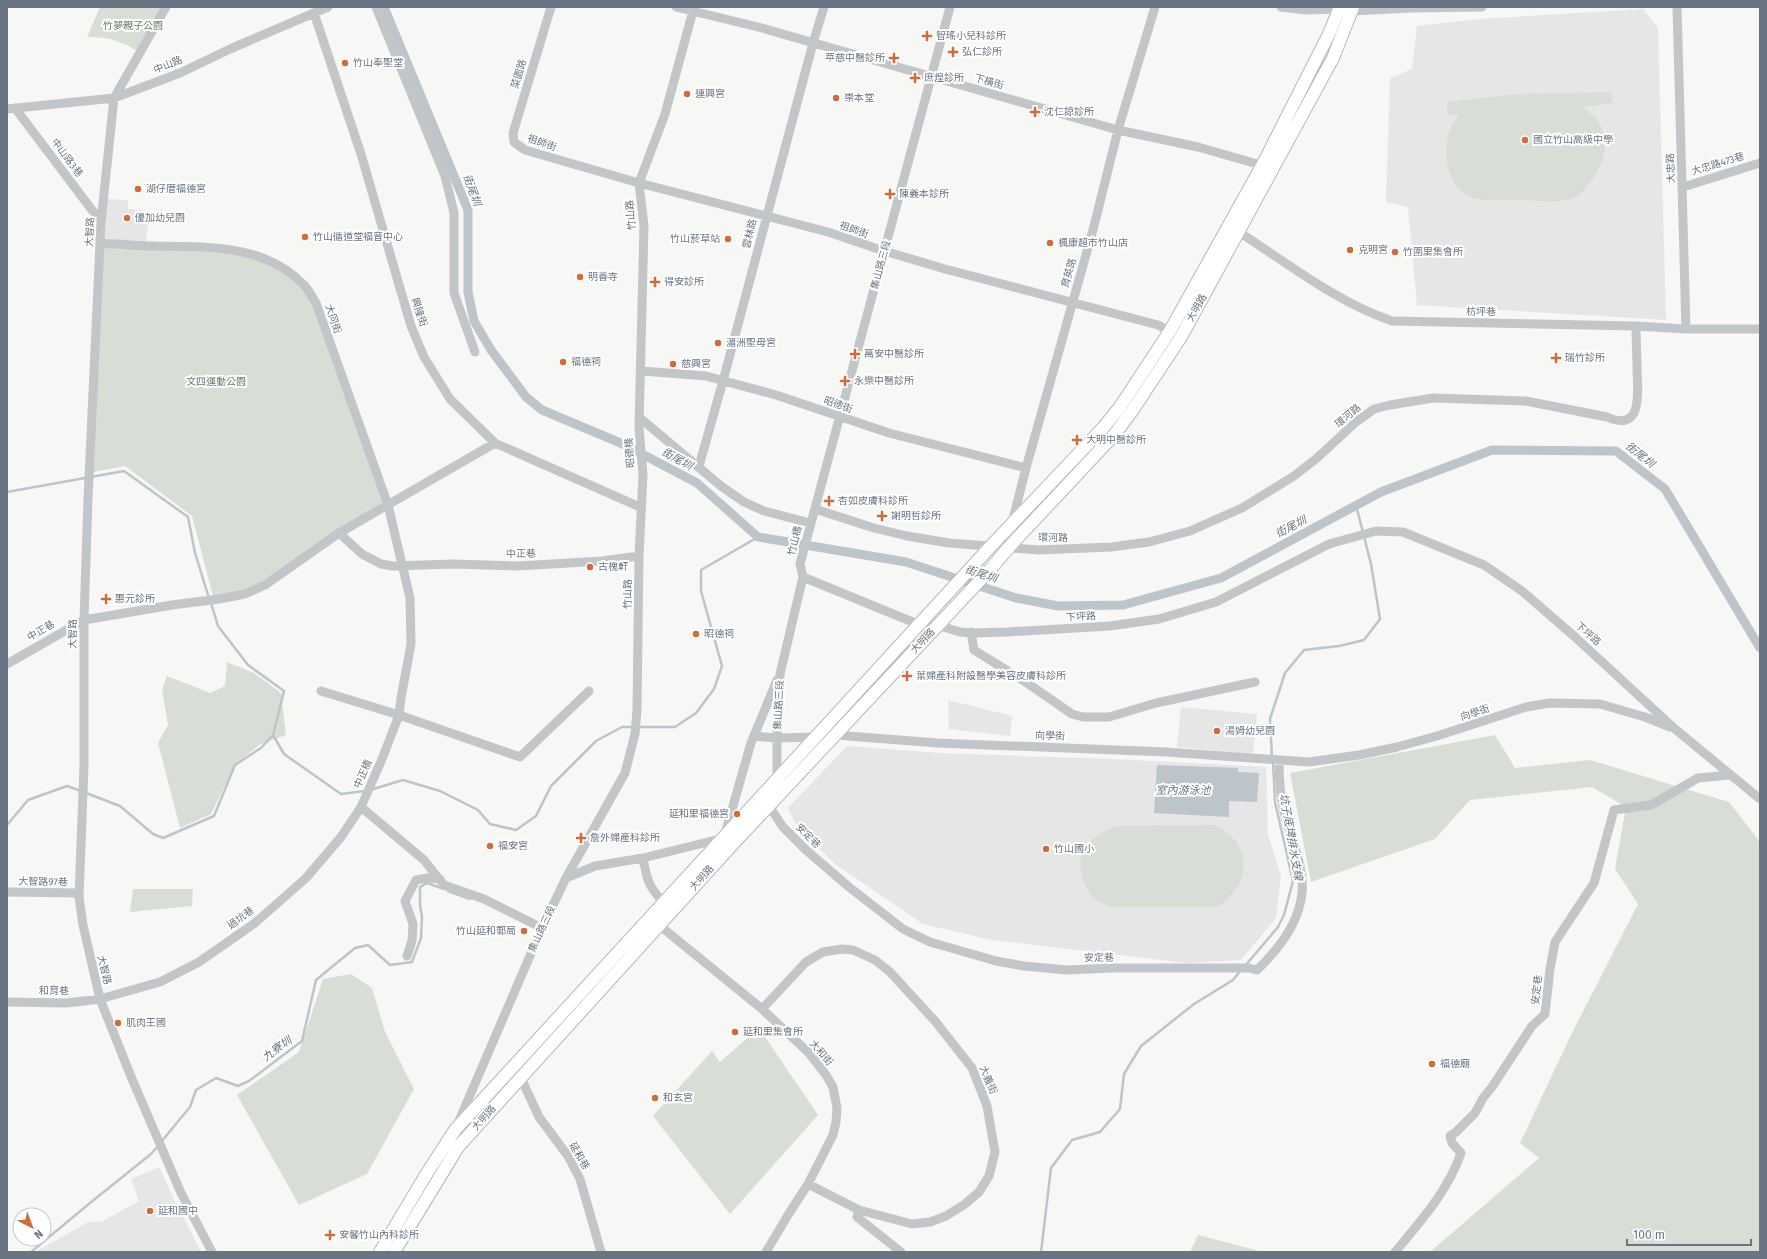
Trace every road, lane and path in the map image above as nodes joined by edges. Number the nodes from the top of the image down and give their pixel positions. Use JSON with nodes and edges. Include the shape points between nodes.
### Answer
{"nodes":[{"id":1,"x":166,"y":7,"type":"edge"},
{"id":2,"x":328,"y":7,"type":"edge"},
{"id":3,"x":376,"y":7,"type":"edge"},
{"id":4,"x":551,"y":7,"type":"edge"},
{"id":5,"x":676,"y":7,"type":"edge"},
{"id":6,"x":824,"y":7,"type":"edge"},
{"id":7,"x":950,"y":7,"type":"edge"},
{"id":8,"x":1155,"y":7,"type":"edge"},
{"id":9,"x":1281,"y":7,"type":"edge"},
{"id":10,"x":1482,"y":7,"type":"edge"},
{"id":11,"x":1677,"y":7,"type":"edge"},
{"id":12,"x":1340,"y":8,"type":"edge"},
{"id":13,"x":693,"y":9,"type":"edge"},
{"id":14,"x":1353,"y":9,"type":"edge"},
{"id":15,"x":314,"y":13,"type":"junction"},
{"id":16,"x":813,"y":43,"type":"junction"},
{"id":17,"x":932,"y":77,"type":"junction"},
{"id":18,"x":114,"y":98,"type":"junction"},
{"id":19,"x":11,"y":108,"type":"edge"},
{"id":20,"x":1118,"y":130,"type":"junction"},
{"id":21,"x":518,"y":147,"type":"joint"},
{"id":22,"x":1760,"y":163,"type":"edge"},
{"id":23,"x":1267,"y":167,"type":"junction"},
{"id":24,"x":639,"y":184,"type":"junction"},
{"id":25,"x":1683,"y":187,"type":"junction"},
{"id":26,"x":766,"y":217,"type":"junction"},
{"id":27,"x":101,"y":222,"type":"junction"},
{"id":28,"x":1226,"y":229,"type":"junction"},
{"id":29,"x":1238,"y":232,"type":"junction"},
{"id":30,"x":100,"y":244,"type":"junction"},
{"id":31,"x":884,"y":252,"type":"junction"},
{"id":32,"x":1072,"y":302,"type":"junction"},
{"id":33,"x":1636,"y":326,"type":"junction"},
{"id":34,"x":1686,"y":329,"type":"junction"},
{"id":35,"x":1760,"y":329,"type":"edge"},
{"id":36,"x":1170,"y":331,"type":"junction"},
{"id":37,"x":1181,"y":337,"type":"junction"},
{"id":38,"x":475,"y":352,"type":"dead end"},
{"id":39,"x":642,"y":371,"type":"junction"},
{"id":40,"x":723,"y":381,"type":"junction"},
{"id":41,"x":840,"y":417,"type":"junction"},
{"id":42,"x":640,"y":418,"type":"junction"},
{"id":43,"x":640,"y":430,"type":"joint"},
{"id":44,"x":495,"y":443,"type":"junction"},
{"id":45,"x":699,"y":466,"type":"junction"},
{"id":46,"x":1026,"y":468,"type":"junction"},
{"id":47,"x":643,"y":475,"type":"joint"},
{"id":48,"x":388,"y":505,"type":"junction"},
{"id":49,"x":640,"y":507,"type":"junction"},
{"id":50,"x":814,"y":509,"type":"junction"},
{"id":51,"x":810,"y":523,"type":"junction"},
{"id":52,"x":1012,"y":523,"type":"junction"},
{"id":53,"x":339,"y":533,"type":"junction"},
{"id":54,"x":991,"y":546,"type":"junction"},
{"id":55,"x":1010,"y":546,"type":"junction"},
{"id":56,"x":639,"y":556,"type":"junction"},
{"id":57,"x":800,"y":564,"type":"joint"},
{"id":58,"x":403,"y":566,"type":"junction"},
{"id":59,"x":803,"y":577,"type":"junction"},
{"id":60,"x":84,"y":620,"type":"junction"},
{"id":61,"x":920,"y":625,"type":"junction"},
{"id":62,"x":937,"y":626,"type":"junction"},
{"id":63,"x":971,"y":632,"type":"junction"},
{"id":64,"x":7,"y":664,"type":"edge"},
{"id":65,"x":780,"y":674,"type":"junction"},
{"id":66,"x":1255,"y":682,"type":"dead end"},
{"id":67,"x":321,"y":691,"type":"dead end"},
{"id":68,"x":589,"y":691,"type":"dead end"},
{"id":69,"x":399,"y":715,"type":"junction"},
{"id":70,"x":1674,"y":729,"type":"junction"},
{"id":71,"x":635,"y":734,"type":"joint"},
{"id":72,"x":754,"y":736,"type":"junction"},
{"id":73,"x":835,"y":736,"type":"junction"},
{"id":74,"x":817,"y":737,"type":"junction"},
{"id":75,"x":777,"y":738,"type":"junction"},
{"id":76,"x":1279,"y":761,"type":"junction"},
{"id":77,"x":1730,"y":775,"type":"junction"},
{"id":78,"x":778,"y":780,"type":"junction"},
{"id":79,"x":1760,"y":799,"type":"edge"},
{"id":80,"x":363,"y":803,"type":"junction"},
{"id":81,"x":770,"y":806,"type":"junction"},
{"id":82,"x":728,"y":842,"type":"junction"},
{"id":83,"x":643,"y":858,"type":"junction"},
{"id":84,"x":566,"y":878,"type":"junction"},
{"id":85,"x":440,"y":879,"type":"junction"},
{"id":86,"x":7,"y":892,"type":"edge"},
{"id":87,"x":79,"y":893,"type":"junction"},
{"id":88,"x":664,"y":903,"type":"junction"},
{"id":89,"x":649,"y":918,"type":"junction"},
{"id":90,"x":660,"y":925,"type":"junction"},
{"id":91,"x":542,"y":928,"type":"junction"},
{"id":92,"x":407,"y":956,"type":"dead end"},
{"id":93,"x":100,"y":999,"type":"junction"},
{"id":94,"x":7,"y":1002,"type":"edge"},
{"id":95,"x":762,"y":1010,"type":"junction"},
{"id":96,"x":521,"y":1078,"type":"junction"},
{"id":97,"x":455,"y":1130,"type":"junction"},
{"id":98,"x":458,"y":1147,"type":"junction"},
{"id":99,"x":808,"y":1184,"type":"junction"},
{"id":100,"x":860,"y":1210,"type":"junction"},
{"id":101,"x":212,"y":1252,"type":"edge"},
{"id":102,"x":380,"y":1252,"type":"edge"},
{"id":103,"x":394,"y":1252,"type":"edge"},
{"id":104,"x":601,"y":1252,"type":"edge"},
{"id":105,"x":766,"y":1252,"type":"edge"},
{"id":106,"x":901,"y":1252,"type":"edge"},
{"id":107,"x":1394,"y":1252,"type":"edge"}],
"edges":[{"from":1,"to":18,"type":"street","name":"大智路"},
{"from":2,"to":15,"type":"street","name":"中山路"},
{"from":3,"to":38,"type":"street","via":[[445,176],[454,213],[454,293]]},
{"from":4,"to":21,"type":"street","name":"菜園路","via":[[513,133],[514,142]]},
{"from":5,"to":13,"type":"street","name":"下橫街"},
{"from":6,"to":16,"type":"street","name":"雲林路"},
{"from":7,"to":17,"type":"street","name":"集山路三段"},
{"from":8,"to":20,"type":"street","name":"育英路"},
{"from":9,"to":12,"type":"street","via":[[1306,10]]},
{"from":10,"to":14,"type":"street"},
{"from":11,"to":25,"type":"street","name":"大忠路"},
{"from":12,"to":14,"type":"street"},
{"from":12,"to":23,"type":"main road","name":"大明路"},
{"from":13,"to":16,"type":"street","name":"下橫街"},
{"from":13,"to":24,"type":"street","name":"竹山路","via":[[665,114]]},
{"from":14,"to":23,"type":"main road","name":"大明路","via":[[1333,58]]},
{"from":15,"to":18,"type":"street","name":"中山路","via":[[180,73]]},
{"from":15,"to":44,"type":"street","name":"興隆街","via":[[361,154],[411,326],[424,357],[450,399]]},
{"from":16,"to":17,"type":"street","name":"下橫街"},
{"from":16,"to":26,"type":"street","name":"雲林路"},
{"from":17,"to":20,"type":"street","name":"下橫街"},
{"from":17,"to":31,"type":"street","name":"集山路三段"},
{"from":18,"to":19,"type":"street","name":"中山路"},
{"from":18,"to":27,"type":"street","name":"大智路"},
{"from":19,"to":27,"type":"street","name":"中山路3巷"},
{"from":20,"to":23,"type":"street","name":"下橫街","via":[[1198,147]]},
{"from":20,"to":32,"type":"street","name":"育英路"},
{"from":21,"to":24,"type":"street","name":"祖師街"},
{"from":22,"to":25,"type":"street","name":"大忠路473巷"},
{"from":23,"to":28,"type":"main road","name":"大明路"},
{"from":23,"to":29,"type":"main road","name":"大明路"},
{"from":24,"to":26,"type":"street","name":"祖師街"},
{"from":24,"to":39,"type":"street","name":"竹山路","via":[[644,226]]},
{"from":25,"to":34,"type":"street","name":"大忠路"},
{"from":26,"to":31,"type":"street","name":"祖師街","via":[[828,232]]},
{"from":26,"to":40,"type":"street","name":"雲林路"},
{"from":27,"to":30,"type":"street","name":"大智路"},
{"from":28,"to":29,"type":"street","name":"枋坪巷"},
{"from":28,"to":36,"type":"main road","name":"大明路"},
{"from":29,"to":33,"type":"street","name":"枋坪巷","via":[[1347,302],[1392,321]]},
{"from":29,"to":37,"type":"main road","name":"大明路"},
{"from":30,"to":48,"type":"street","name":"大同街","via":[[240,251],[271,260],[291,273],[305,286],[316,303]]},
{"from":30,"to":60,"type":"street","name":"大智路"},
{"from":31,"to":32,"type":"street","name":"祖師街"},
{"from":31,"to":41,"type":"street","name":"集山路三段"},
{"from":32,"to":36,"type":"street","name":"祖師街","via":[[1158,325]]},
{"from":32,"to":46,"type":"street","name":"育英路"},
{"from":33,"to":34,"type":"street","name":"枋坪巷"},
{"from":33,"to":55,"type":"street","name":"環河路","via":[[1638,402],[1627,420],[1617,422],[1526,401],[1433,398],[1407,401],[1374,409],[1294,476],[1242,508],[1190,531],[1149,542],[1111,547],[1046,550]]},
{"from":34,"to":35,"type":"street","name":"枋坪巷"},
{"from":36,"to":37,"type":"street","name":"祖師街"},
{"from":36,"to":52,"type":"main road","name":"大明路","via":[[1104,428]]},
{"from":37,"to":55,"type":"main road","name":"大明路","via":[[1114,435]]},
{"from":39,"to":40,"type":"street","name":"昭德街","via":[[706,376]]},
{"from":39,"to":42,"type":"street","name":"竹山路"},
{"from":40,"to":41,"type":"street","name":"昭德街","via":[[776,395]]},
{"from":40,"to":45,"type":"street","name":"雲林路"},
{"from":41,"to":46,"type":"street","name":"昭德街","via":[[889,433]]},
{"from":41,"to":50,"type":"street","name":"集山路三段"},
{"from":42,"to":43,"type":"street","name":"竹山路"},
{"from":42,"to":45,"type":"street"},
{"from":43,"to":47,"type":"street","name":"昭德橋"},
{"from":44,"to":48,"type":"street","name":"中正巷"},
{"from":44,"to":49,"type":"street","name":"興隆街"},
{"from":45,"to":51,"type":"street","via":[[744,502],[764,512]]},
{"from":46,"to":52,"type":"street","name":"育英路"},
{"from":47,"to":49,"type":"street","name":"竹山路"},
{"from":48,"to":53,"type":"street","name":"中正巷"},
{"from":48,"to":58,"type":"street","name":"大同街"},
{"from":49,"to":56,"type":"street","name":"竹山路"},
{"from":50,"to":51,"type":"street","name":"集山路三段"},
{"from":50,"to":54,"type":"street","name":"環河路","via":[[907,536]]},
{"from":51,"to":57,"type":"street","name":"竹山橋"},
{"from":52,"to":54,"type":"main road","name":"大明路"},
{"from":52,"to":55,"type":"street","name":"育英路"},
{"from":53,"to":58,"type":"street","name":"中正巷","via":[[362,554],[381,564]]},
{"from":53,"to":60,"type":"street","name":"中正巷","via":[[265,585],[244,594]]},
{"from":54,"to":55,"type":"street","name":"環河路"},
{"from":54,"to":61,"type":"main road","name":"大明路"},
{"from":55,"to":62,"type":"main road","name":"大明路"},
{"from":56,"to":58,"type":"street","name":"中正巷","via":[[518,566]]},
{"from":56,"to":71,"type":"street","name":"竹山路"},
{"from":57,"to":59,"type":"street","name":"集山路三段"},
{"from":58,"to":69,"type":"street","via":[[410,598],[411,644]]},
{"from":59,"to":61,"type":"street","name":"下坪路"},
{"from":59,"to":65,"type":"street","name":"集山路三段"},
{"from":60,"to":64,"type":"street","name":"中正巷"},
{"from":60,"to":87,"type":"street","name":"大智路","via":[[83,785]]},
{"from":61,"to":62,"type":"street","name":"下坪路"},
{"from":61,"to":74,"type":"main road","name":"大明路"},
{"from":62,"to":63,"type":"street","name":"下坪路"},
{"from":62,"to":73,"type":"main road","name":"大明路"},
{"from":63,"to":66,"type":"street","via":[[974,650],[1027,682],[1072,714],[1083,717],[1109,717],[1156,703]]},
{"from":63,"to":70,"type":"street","name":"下坪路","via":[[1110,626],[1159,619],[1216,602],[1329,544],[1376,531],[1403,532],[1484,565],[1522,591]]},
{"from":65,"to":72,"type":"street","name":"集山路三段"},
{"from":65,"to":75,"type":"street","name":"集山路三段"},
{"from":67,"to":69,"type":"street"},
{"from":68,"to":69,"type":"street","via":[[520,757]]},
{"from":69,"to":80,"type":"street","name":"中正橋"},
{"from":70,"to":76,"type":"street","name":"向學街","via":[[1645,717],[1600,704],[1550,703],[1526,707],[1397,748],[1309,762]]},
{"from":70,"to":77,"type":"street","name":"下坪路"},
{"from":71,"to":84,"type":"street","name":"集山路三段","via":[[625,773]]},
{"from":72,"to":75,"type":"street"},
{"from":72,"to":82,"type":"street","name":"集山路三段"},
{"from":73,"to":76,"type":"street","name":"向學街","via":[[938,743],[1166,752]]},
{"from":73,"to":81,"type":"main road","name":"大明路"},
{"from":74,"to":75,"type":"street"},
{"from":74,"to":78,"type":"main road","name":"大明路"},
{"from":75,"to":78,"type":"street","name":"集山路三段"},
{"from":76,"to":81,"type":"street","name":"安定巷","via":[[1284,812],[1300,870],[1302,891],[1294,923],[1257,970],[1067,970],[996,961],[930,942],[903,929],[849,888],[806,850],[784,827]]},
{"from":77,"to":79,"type":"street","name":"下坪路"},
{"from":77,"to":107,"type":"street","name":"安定巷","via":[[1698,778],[1651,805],[1614,810],[1594,883],[1555,942],[1545,1014],[1532,1026],[1474,1113],[1450,1136],[1460,1153],[1456,1166],[1427,1214]]},
{"from":78,"to":81,"type":"street","name":"集山路三段"},
{"from":78,"to":82,"type":"main road","name":"大明路"},
{"from":80,"to":85,"type":"street","via":[[424,860]]},
{"from":80,"to":93,"type":"street","name":"過坑巷","via":[[341,837],[306,878],[250,926],[199,962],[160,982]]},
{"from":81,"to":82,"type":"main road","name":"大明路"},
{"from":82,"to":83,"type":"street"},
{"from":82,"to":88,"type":"main road","name":"大明路"},
{"from":82,"to":90,"type":"main road","name":"大明路"},
{"from":83,"to":84,"type":"street","via":[[595,866]]},
{"from":83,"to":88,"type":"street","via":[[647,881]]},
{"from":84,"to":91,"type":"street","name":"集山路三段"},
{"from":85,"to":91,"type":"street","via":[[444,885],[484,899]]},
{"from":85,"to":92,"type":"street","via":[[416,880],[404,901],[413,924],[412,941]]},
{"from":86,"to":87,"type":"street","name":"大智路97巷"},
{"from":87,"to":93,"type":"street","name":"大智路","via":[[82,925]]},
{"from":88,"to":89,"type":"main road","name":"大明路"},
{"from":89,"to":90,"type":"street","name":"大和街"},
{"from":89,"to":97,"type":"main road","name":"大明路"},
{"from":90,"to":95,"type":"street","name":"大和街"},
{"from":90,"to":96,"type":"main road","name":"大明路"},
{"from":91,"to":97,"type":"street","name":"集山路三段"},
{"from":93,"to":94,"type":"street","name":"和育巷","via":[[67,1003]]},
{"from":93,"to":101,"type":"street","name":"大智路","via":[[181,1193]]},
{"from":95,"to":99,"type":"street","name":"大和街","via":[[809,1053],[830,1081],[835,1094],[835,1129]]},
{"from":95,"to":100,"type":"street","name":"大義街","via":[[806,962],[823,952],[853,950],[875,960],[890,972],[935,1021],[972,1068],[987,1106],[995,1152],[989,1176],[979,1192],[946,1216],[930,1222],[912,1224]]},
{"from":96,"to":98,"type":"main road","name":"大明路"},
{"from":96,"to":104,"type":"street","name":"延和巷","via":[[539,1116],[568,1156],[580,1179]]},
{"from":97,"to":98,"type":"street"},
{"from":97,"to":102,"type":"main road","name":"集山路三段"},
{"from":98,"to":103,"type":"main road"},
{"from":99,"to":100,"type":"street","name":"大義街"},
{"from":99,"to":105,"type":"street","name":"大和街"},
{"from":100,"to":106,"type":"street","via":[[857,1217]]}]}
